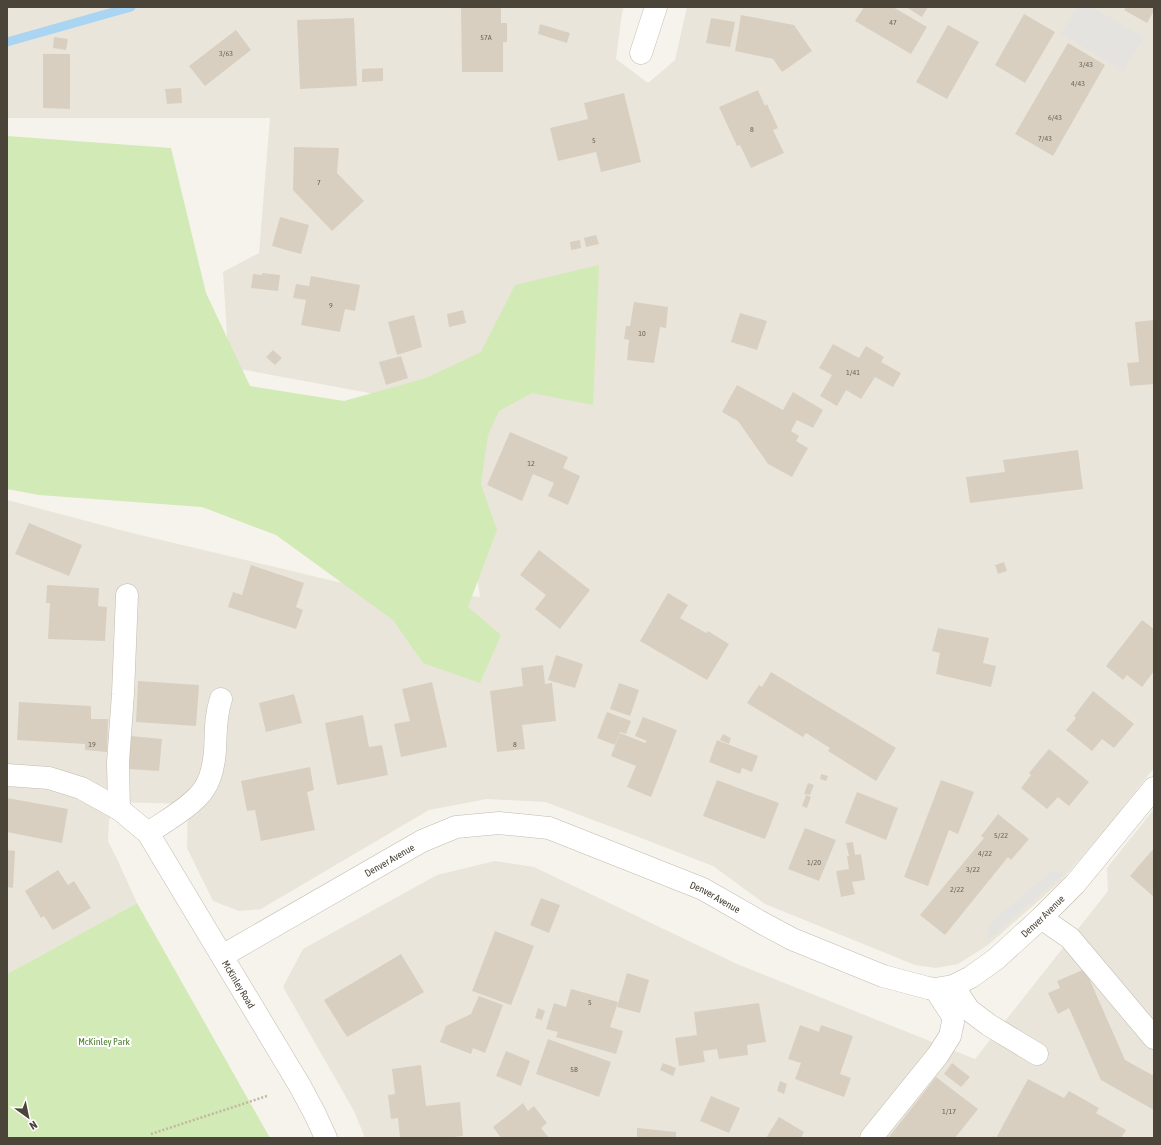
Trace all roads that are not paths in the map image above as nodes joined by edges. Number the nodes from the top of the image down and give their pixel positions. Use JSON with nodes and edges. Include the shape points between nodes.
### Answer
{"nodes":[{"id":1,"x":656,"y":7,"type":"edge"},
{"id":2,"x":641,"y":53,"type":"dead end"},
{"id":3,"x":127,"y":595,"type":"dead end"},
{"id":4,"x":221,"y":699,"type":"dead end"},
{"id":5,"x":7,"y":775,"type":"edge"},
{"id":6,"x":1154,"y":788,"type":"edge"},
{"id":7,"x":119,"y":809,"type":"junction"},
{"id":8,"x":148,"y":833,"type":"junction"},
{"id":9,"x":1041,"y":918,"type":"junction"},
{"id":10,"x":222,"y":956,"type":"junction"},
{"id":11,"x":944,"y":988,"type":"junction"},
{"id":12,"x":1154,"y":1038,"type":"edge"},
{"id":13,"x":1038,"y":1054,"type":"dead end"},
{"id":14,"x":326,"y":1138,"type":"edge"},
{"id":15,"x":871,"y":1138,"type":"edge"}],
"edges":[{"from":1,"to":2,"type":"street"},
{"from":3,"to":7,"type":"street","via":[[118,762]]},
{"from":4,"to":8,"type":"street","via":[[217,710],[215,752],[205,788],[197,799]]},
{"from":5,"to":7,"type":"street","name":"McKinley Road","via":[[49,778],[65,782]]},
{"from":6,"to":9,"type":"street","name":"Denver Avenue","via":[[1075,884]]},
{"from":7,"to":8,"type":"street","name":"McKinley Road"},
{"from":8,"to":10,"type":"street","name":"McKinley Road"},
{"from":9,"to":11,"type":"street","name":"Denver Avenue","via":[[996,959],[971,977]]},
{"from":9,"to":12,"type":"street","via":[[1070,938]]},
{"from":10,"to":11,"type":"street","name":"Denver Avenue","via":[[422,841],[456,828],[498,823],[549,828],[703,889],[792,938],[883,976]]},
{"from":10,"to":14,"type":"street","name":"McKinley Road","via":[[300,1086]]},
{"from":11,"to":13,"type":"street","via":[[989,1025]]},
{"from":11,"to":15,"type":"street","via":[[953,1022],[950,1036],[938,1055]]}]}
